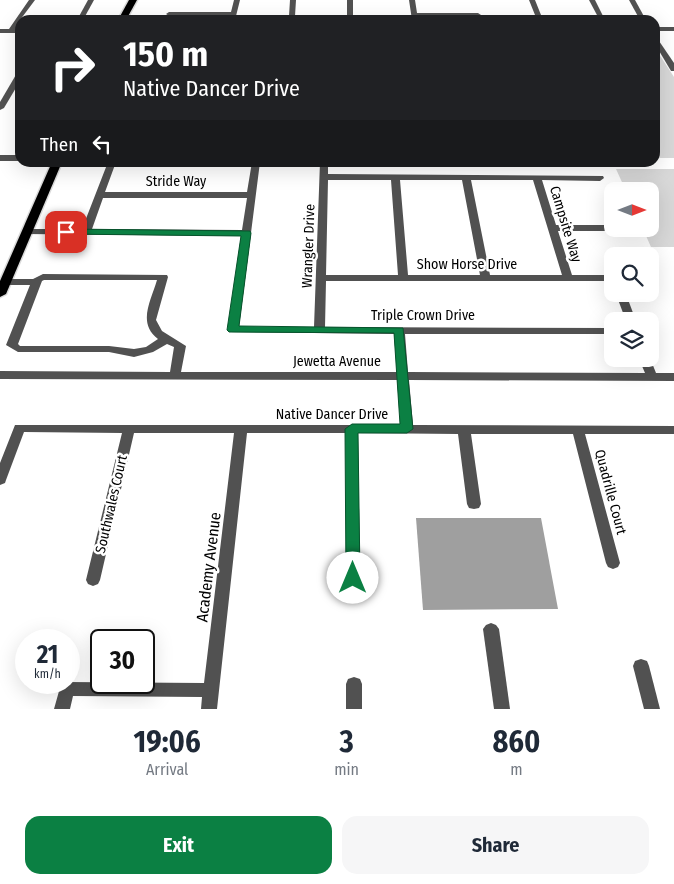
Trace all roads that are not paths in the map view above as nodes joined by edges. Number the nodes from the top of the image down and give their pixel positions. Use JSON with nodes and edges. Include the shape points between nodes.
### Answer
{"nodes":[{"id":1,"x":32,"y":0,"type":"edge"},
{"id":2,"x":91,"y":0,"type":"edge"},
{"id":3,"x":133,"y":0,"type":"edge"},
{"id":4,"x":237,"y":0,"type":"edge"},
{"id":5,"x":293,"y":0,"type":"edge"},
{"id":6,"x":350,"y":0,"type":"edge"},
{"id":7,"x":412,"y":0,"type":"edge"},
{"id":8,"x":532,"y":0,"type":"edge"},
{"id":9,"x":592,"y":0,"type":"edge"},
{"id":10,"x":632,"y":0,"type":"edge"},
{"id":11,"x":169,"y":14,"type":"dead end"},
{"id":12,"x":22,"y":15,"type":"edge"},
{"id":13,"x":83,"y":15,"type":"edge"},
{"id":14,"x":125,"y":15,"type":"edge"},
{"id":15,"x":190,"y":15,"type":"edge"},
{"id":16,"x":233,"y":15,"type":"edge"},
{"id":17,"x":292,"y":15,"type":"edge"},
{"id":18,"x":350,"y":15,"type":"edge"},
{"id":19,"x":414,"y":15,"type":"edge"},
{"id":20,"x":538,"y":15,"type":"edge"},
{"id":21,"x":600,"y":15,"type":"edge"},
{"id":22,"x":640,"y":15,"type":"edge"},
{"id":23,"x":15,"y":26,"type":"edge"},
{"id":24,"x":660,"y":29,"type":"edge"},
{"id":25,"x":674,"y":29,"type":"edge"},
{"id":26,"x":0,"y":31,"type":"edge"},
{"id":27,"x":12,"y":31,"type":"joint"},
{"id":28,"x":660,"y":47,"type":"edge"},
{"id":29,"x":674,"y":69,"type":"edge"},
{"id":30,"x":15,"y":83,"type":"edge"},
{"id":31,"x":0,"y":108,"type":"edge"},
{"id":32,"x":0,"y":158,"type":"edge"},
{"id":33,"x":15,"y":158,"type":"edge"},
{"id":34,"x":55,"y":167,"type":"edge"},
{"id":35,"x":110,"y":167,"type":"edge"},
{"id":36,"x":255,"y":167,"type":"edge"},
{"id":37,"x":324,"y":167,"type":"edge"},
{"id":38,"x":324,"y":177,"type":"junction"},
{"id":39,"x":395,"y":177,"type":"junction"},
{"id":40,"x":466,"y":177,"type":"junction"},
{"id":41,"x":537,"y":178,"type":"junction"},
{"id":42,"x":600,"y":178,"type":"dead end"},
{"id":43,"x":100,"y":195,"type":"junction"},
{"id":44,"x":251,"y":195,"type":"junction"},
{"id":45,"x":553,"y":228,"type":"junction"},
{"id":46,"x":604,"y":228,"type":"edge"},
{"id":47,"x":27,"y":232,"type":"junction"},
{"id":48,"x":86,"y":232,"type":"junction"},
{"id":49,"x":246,"y":233,"type":"junction"},
{"id":50,"x":321,"y":278,"type":"junction"},
{"id":51,"x":403,"y":278,"type":"junction"},
{"id":52,"x":486,"y":278,"type":"junction"},
{"id":53,"x":568,"y":278,"type":"junction"},
{"id":54,"x":604,"y":278,"type":"edge"},
{"id":55,"x":5,"y":282,"type":"junction"},
{"id":56,"x":37,"y":282,"type":"junction"},
{"id":57,"x":0,"y":294,"type":"edge"},
{"id":58,"x":319,"y":330,"type":"junction"},
{"id":59,"x":400,"y":330,"type":"junction"},
{"id":60,"x":604,"y":330,"type":"edge"},
{"id":61,"x":166,"y":339,"type":"junction"},
{"id":62,"x":648,"y":367,"type":"edge"},
{"id":63,"x":0,"y":375,"type":"edge"},
{"id":64,"x":175,"y":376,"type":"junction"},
{"id":65,"x":403,"y":376,"type":"junction"},
{"id":66,"x":652,"y":377,"type":"junction"},
{"id":67,"x":674,"y":377,"type":"edge"},
{"id":68,"x":129,"y":428,"type":"junction"},
{"id":69,"x":241,"y":428,"type":"junction"},
{"id":70,"x":352,"y":429,"type":"junction"},
{"id":71,"x":407,"y":429,"type":"junction"},
{"id":72,"x":464,"y":429,"type":"junction"},
{"id":73,"x":578,"y":429,"type":"junction"},
{"id":74,"x":674,"y":430,"type":"edge"},
{"id":75,"x":0,"y":480,"type":"edge"},
{"id":76,"x":474,"y":504,"type":"dead end"},
{"id":77,"x":614,"y":563,"type":"dead end"},
{"id":78,"x":353,"y":578,"type":"dead end"},
{"id":79,"x":93,"y":580,"type":"dead end"},
{"id":80,"x":491,"y":629,"type":"dead end"},
{"id":81,"x":641,"y":666,"type":"dead end"},
{"id":82,"x":354,"y":684,"type":"dead end"},
{"id":83,"x":211,"y":690,"type":"junction"},
{"id":84,"x":62,"y":709,"type":"edge"},
{"id":85,"x":209,"y":709,"type":"edge"},
{"id":86,"x":354,"y":709,"type":"edge"},
{"id":87,"x":502,"y":709,"type":"edge"},
{"id":88,"x":652,"y":709,"type":"edge"}],
"edges":[{"from":1,"to":12,"type":"street"},
{"from":2,"to":13,"type":"street"},
{"from":3,"to":14,"type":"main road"},
{"from":4,"to":16,"type":"street"},
{"from":5,"to":17,"type":"street"},
{"from":6,"to":18,"type":"street"},
{"from":7,"to":19,"type":"street"},
{"from":8,"to":20,"type":"street"},
{"from":9,"to":21,"type":"street"},
{"from":10,"to":22,"type":"street"},
{"from":11,"to":15,"type":"street"},
{"from":23,"to":27,"type":"street"},
{"from":24,"to":25,"type":"street"},
{"from":26,"to":27,"type":"street"},
{"from":28,"to":29,"type":"street"},
{"from":30,"to":31,"type":"street"},
{"from":32,"to":33,"type":"street"},
{"from":34,"to":47,"type":"main road"},
{"from":35,"to":43,"type":"street"},
{"from":36,"to":44,"type":"street"},
{"from":37,"to":38,"type":"street","name":"Wrangler Drive"},
{"from":38,"to":39,"type":"street"},
{"from":38,"to":50,"type":"street","name":"Wrangler Drive"},
{"from":39,"to":40,"type":"street"},
{"from":39,"to":51,"type":"street"},
{"from":40,"to":41,"type":"street"},
{"from":40,"to":52,"type":"street"},
{"from":41,"to":42,"type":"street"},
{"from":41,"to":45,"type":"street","name":"Campsite Way"},
{"from":43,"to":44,"type":"street","name":"Stride Way"},
{"from":43,"to":48,"type":"street"},
{"from":44,"to":49,"type":"street"},
{"from":45,"to":46,"type":"street"},
{"from":45,"to":53,"type":"street","name":"Campsite Way"},
{"from":47,"to":48,"type":"street"},
{"from":47,"to":55,"type":"main road"},
{"from":48,"to":49,"type":"street"},
{"from":49,"to":58,"type":"street","name":"Triple Crown Drive","via":[[233,330]]},
{"from":50,"to":51,"type":"street","name":"Show Horse Drive"},
{"from":50,"to":58,"type":"street","name":"Wrangler Drive"},
{"from":51,"to":52,"type":"street","name":"Show Horse Drive"},
{"from":52,"to":53,"type":"street","name":"Show Horse Drive"},
{"from":53,"to":54,"type":"street","name":"Show Horse Drive"},
{"from":55,"to":56,"type":"street"},
{"from":55,"to":57,"type":"main road"},
{"from":56,"to":61,"type":"street","via":[[43,277],[162,277],[151,320],[156,332]]},
{"from":56,"to":61,"type":"street","via":[[12,345],[14,348],[109,349],[134,353],[149,350]]},
{"from":58,"to":59,"type":"street","name":"Triple Crown Drive"},
{"from":59,"to":60,"type":"street","name":"Triple Crown Drive"},
{"from":59,"to":65,"type":"street"},
{"from":61,"to":64,"type":"street","via":[[180,346]]},
{"from":62,"to":66,"type":"street"},
{"from":63,"to":64,"type":"street","name":"Jewetta Avenue"},
{"from":64,"to":65,"type":"street","name":"Jewetta Avenue"},
{"from":65,"to":66,"type":"street","name":"Jewetta Avenue"},
{"from":65,"to":71,"type":"street"},
{"from":66,"to":67,"type":"street","name":"Jewetta Avenue"},
{"from":68,"to":69,"type":"street","name":"Native Dancer Drive"},
{"from":68,"to":75,"type":"street","name":"Native Dancer Drive","via":[[19,428]]},
{"from":68,"to":79,"type":"street","name":"Southwales Court"},
{"from":69,"to":70,"type":"street","name":"Native Dancer Drive"},
{"from":69,"to":83,"type":"street","name":"Academy Avenue"},
{"from":70,"to":71,"type":"street","name":"Native Dancer Drive"},
{"from":70,"to":78,"type":"street"},
{"from":71,"to":72,"type":"street","name":"Native Dancer Drive"},
{"from":72,"to":73,"type":"street","name":"Native Dancer Drive"},
{"from":72,"to":76,"type":"street"},
{"from":73,"to":74,"type":"street","name":"Native Dancer Drive"},
{"from":73,"to":77,"type":"street","name":"Quadrille Court"},
{"from":80,"to":87,"type":"street"},
{"from":81,"to":88,"type":"street"},
{"from":82,"to":86,"type":"street"},
{"from":83,"to":84,"type":"street","via":[[67,689]]},
{"from":83,"to":85,"type":"street","name":"Academy Avenue"}]}
